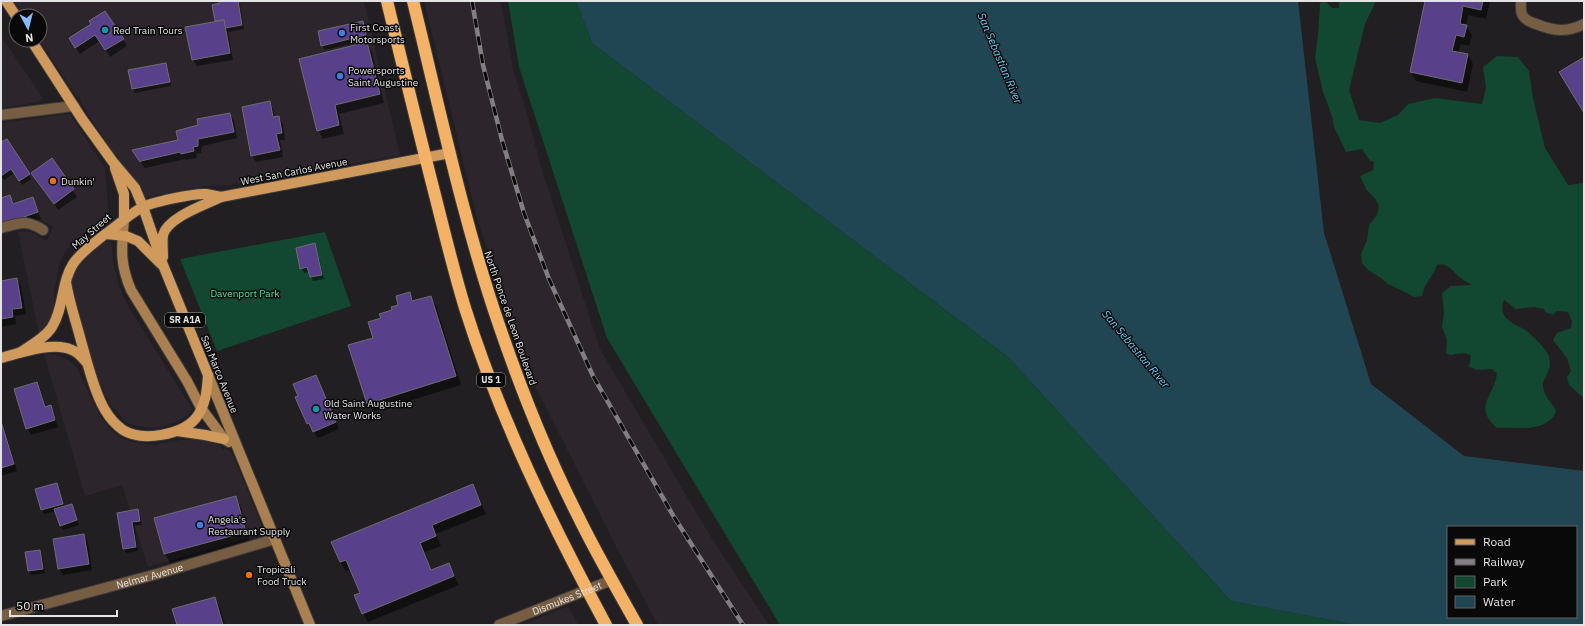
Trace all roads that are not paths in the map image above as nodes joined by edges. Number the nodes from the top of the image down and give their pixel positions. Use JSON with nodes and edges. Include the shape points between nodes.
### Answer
{"nodes":[{"id":1,"x":387,"y":1,"type":"edge"},
{"id":2,"x":413,"y":1,"type":"edge"},
{"id":3,"x":1521,"y":1,"type":"edge"},
{"id":4,"x":1584,"y":24,"type":"edge"},
{"id":5,"x":36,"y":48,"type":"edge"},
{"id":6,"x":74,"y":106,"type":"junction"},
{"id":7,"x":1,"y":115,"type":"edge"},
{"id":8,"x":450,"y":153,"type":"junction"},
{"id":9,"x":425,"y":158,"type":"junction"},
{"id":10,"x":113,"y":162,"type":"junction"},
{"id":11,"x":221,"y":197,"type":"junction"},
{"id":12,"x":143,"y":207,"type":"junction"},
{"id":13,"x":124,"y":219,"type":"junction"},
{"id":14,"x":1,"y":228,"type":"edge"},
{"id":15,"x":44,"y":230,"type":"dead end"},
{"id":16,"x":106,"y":234,"type":"junction"},
{"id":17,"x":122,"y":235,"type":"junction"},
{"id":18,"x":163,"y":265,"type":"junction"},
{"id":19,"x":66,"y":282,"type":"junction"},
{"id":20,"x":19,"y":353,"type":"junction"},
{"id":21,"x":1,"y":358,"type":"edge"},
{"id":22,"x":88,"y":364,"type":"junction"},
{"id":23,"x":208,"y":375,"type":"junction"},
{"id":24,"x":201,"y":408,"type":"junction"},
{"id":25,"x":177,"y":431,"type":"junction"},
{"id":26,"x":224,"y":439,"type":"junction"},
{"id":27,"x":237,"y":447,"type":"junction"},
{"id":28,"x":275,"y":539,"type":"junction"},
{"id":29,"x":612,"y":580,"type":"junction"},
{"id":30,"x":587,"y":590,"type":"junction"},
{"id":31,"x":1,"y":616,"type":"edge"},
{"id":32,"x":310,"y":625,"type":"edge"},
{"id":33,"x":499,"y":625,"type":"edge"},
{"id":34,"x":606,"y":625,"type":"edge"},
{"id":35,"x":636,"y":625,"type":"edge"}],
"edges":[{"from":1,"to":9,"type":"highway","number":"US 1"},
{"from":2,"to":8,"type":"highway","name":"North Ponce de Leon Boulevard","number":"US 1"},
{"from":3,"to":4,"type":"street","via":[[1522,15],[1526,20],[1551,30],[1577,28]]},
{"from":5,"to":6,"type":"main road","name":"San Marco Avenue","number":"SR A1A"},
{"from":6,"to":7,"type":"street"},
{"from":6,"to":10,"type":"main road","name":"San Marco Avenue","number":"SR A1A"},
{"from":8,"to":9,"type":"main road","name":"West San Carlos Avenue"},
{"from":8,"to":29,"type":"highway","name":"North Ponce de Leon Boulevard","number":"US 1","via":[[489,294],[525,396],[578,516]]},
{"from":9,"to":11,"type":"main road","name":"West San Carlos Avenue"},
{"from":9,"to":30,"type":"highway","number":"US 1","via":[[465,309],[498,400],[537,490]]},
{"from":10,"to":12,"type":"main road","name":"San Marco Avenue","number":"SR A1A","via":[[134,188]]},
{"from":10,"to":13,"type":"main road","via":[[124,194]]},
{"from":11,"to":12,"type":"main road","name":"West San Carlos Avenue","via":[[205,194]]},
{"from":11,"to":18,"type":"main road","via":[[175,219],[168,227],[163,236]]},
{"from":12,"to":13,"type":"main road","name":"May Street"},
{"from":12,"to":18,"type":"main road","name":"San Marco Avenue","number":"SR A1A"},
{"from":13,"to":16,"type":"main road","name":"May Street"},
{"from":13,"to":17,"type":"main road"},
{"from":14,"to":15,"type":"street","via":[[20,223],[33,224]]},
{"from":16,"to":17,"type":"main road"},
{"from":16,"to":19,"type":"main road","name":"May Street","via":[[73,264]]},
{"from":17,"to":18,"type":"main road","via":[[138,242]]},
{"from":17,"to":24,"type":"main road","via":[[121,252],[131,290]]},
{"from":18,"to":23,"type":"main road","name":"San Marco Avenue","number":"SR A1A"},
{"from":19,"to":20,"type":"main road","name":"May Street","via":[[58,316],[52,328]]},
{"from":19,"to":22,"type":"main road","name":"May Street"},
{"from":20,"to":21,"type":"main road","name":"May Street"},
{"from":20,"to":22,"type":"main road","name":"May Street","via":[[52,346],[63,347],[78,353]]},
{"from":22,"to":25,"type":"main road","name":"May Street","via":[[104,409],[124,431],[155,436]]},
{"from":23,"to":24,"type":"main road","name":"May Street","via":[[207,392]]},
{"from":23,"to":27,"type":"main road","name":"San Marco Avenue"},
{"from":24,"to":25,"type":"main road","name":"May Street","via":[[195,419]]},
{"from":24,"to":26,"type":"main road"},
{"from":25,"to":26,"type":"main road"},
{"from":26,"to":27,"type":"main road"},
{"from":27,"to":28,"type":"main road","name":"San Marco Avenue"},
{"from":28,"to":31,"type":"street","name":"Nelmar Avenue"},
{"from":28,"to":32,"type":"main road","name":"San Marco Avenue"},
{"from":29,"to":30,"type":"street","name":"Dismukes Street"},
{"from":29,"to":35,"type":"highway","name":"North Ponce de Leon Boulevard","number":"US 1"},
{"from":30,"to":33,"type":"street","name":"Dismukes Street"},
{"from":30,"to":34,"type":"highway","number":"US 1"}]}
